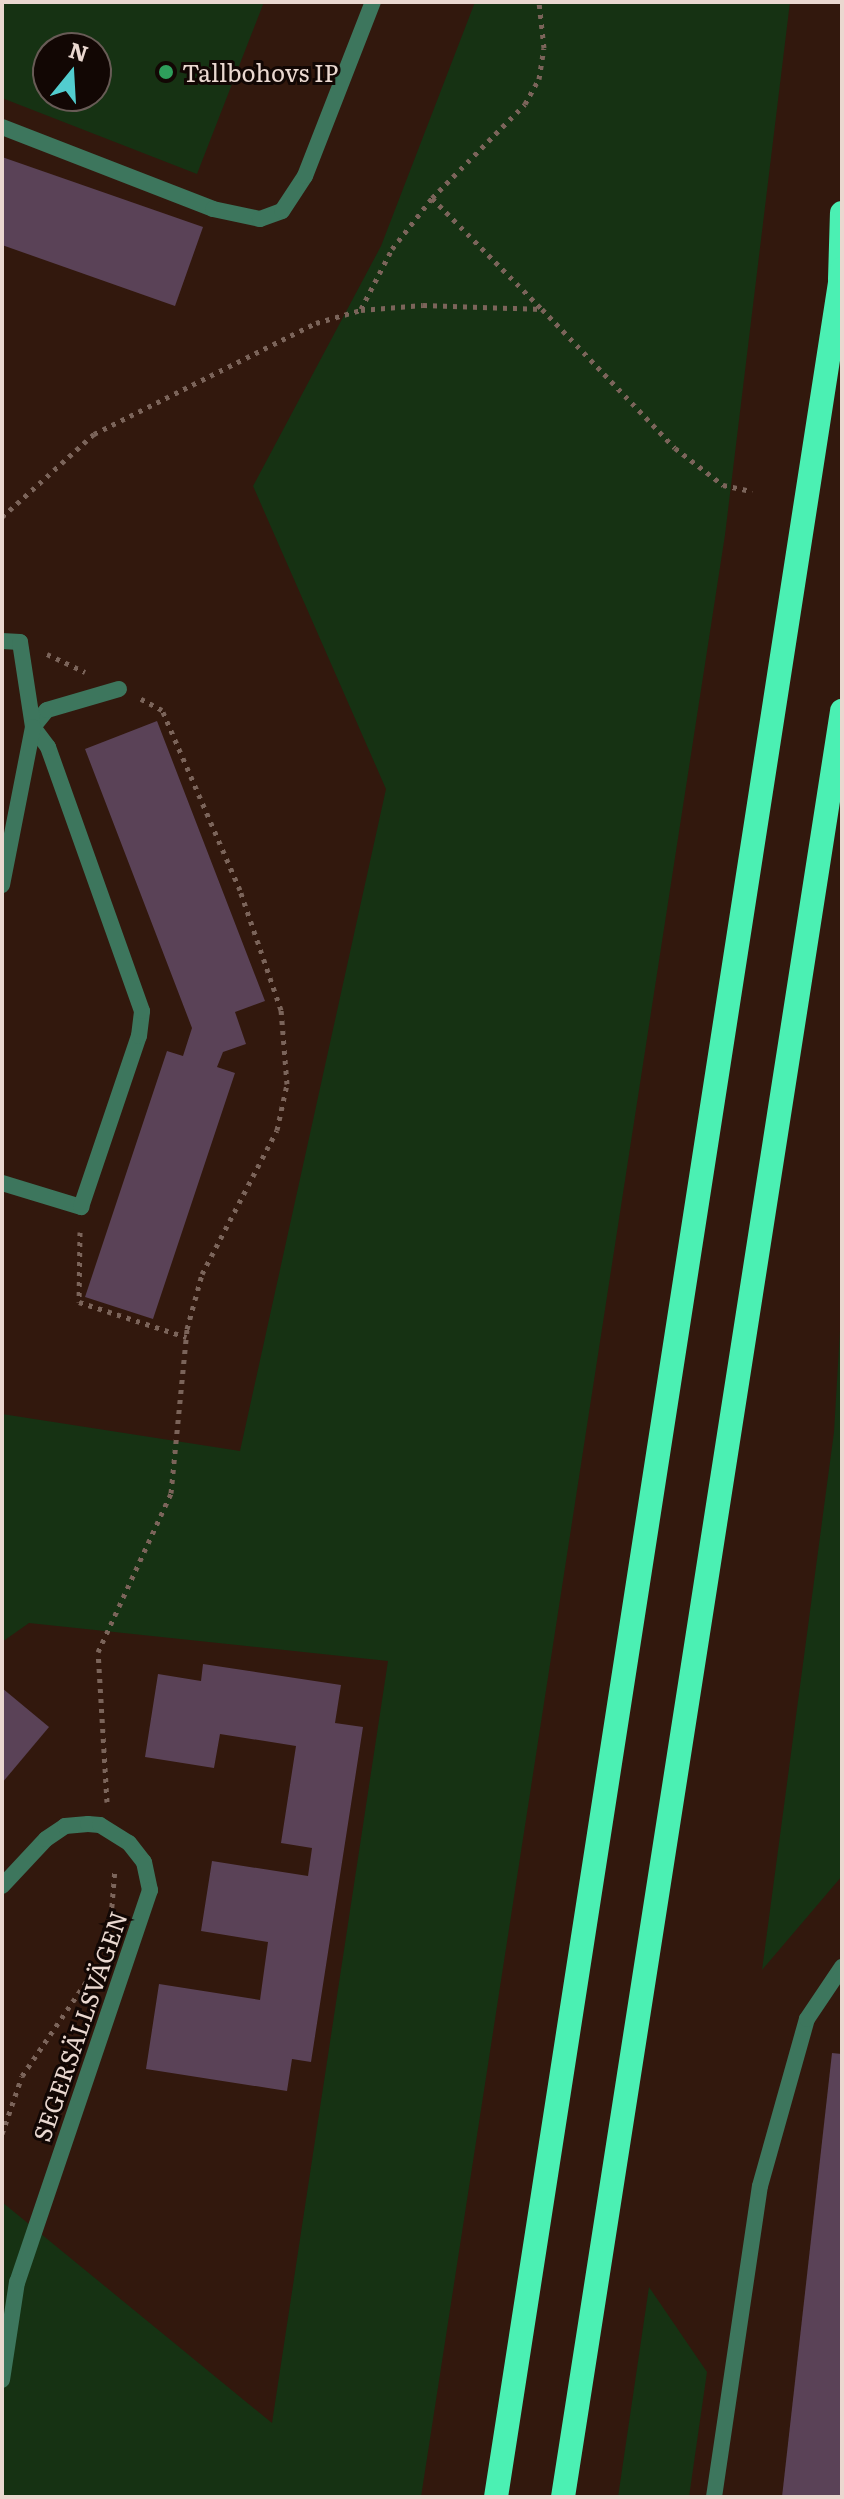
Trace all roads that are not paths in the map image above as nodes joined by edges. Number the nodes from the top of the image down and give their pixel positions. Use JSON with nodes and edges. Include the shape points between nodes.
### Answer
{"nodes":[{"id":1,"x":373,"y":2,"type":"edge"},
{"id":2,"x":2,"y":127,"type":"edge"},
{"id":3,"x":842,"y":213,"type":"edge"},
{"id":4,"x":841,"y":274,"type":"edge"},
{"id":5,"x":2,"y":641,"type":"edge"},
{"id":6,"x":119,"y":689,"type":"road end"},
{"id":7,"x":842,"y":711,"type":"edge"},
{"id":8,"x":33,"y":727,"type":"junction"},
{"id":9,"x":2,"y":885,"type":"edge"},
{"id":10,"x":2,"y":1183,"type":"edge"},
{"id":11,"x":2,"y":1886,"type":"edge"},
{"id":12,"x":842,"y":1967,"type":"edge"},
{"id":13,"x":2,"y":2380,"type":"edge"},
{"id":14,"x":496,"y":2497,"type":"edge"},
{"id":15,"x":563,"y":2497,"type":"edge"},
{"id":16,"x":714,"y":2497,"type":"edge"}],
"edges":[{"from":1,"to":2,"type":"street","via":[[305,176],[282,211],[260,219],[213,209]]},
{"from":3,"to":4,"type":"highway"},
{"from":4,"to":14,"type":"highway"},
{"from":5,"to":8,"type":"street","via":[[20,642]]},
{"from":6,"to":8,"type":"street","via":[[47,710]]},
{"from":7,"to":15,"type":"highway"},
{"from":8,"to":9,"type":"street"},
{"from":8,"to":10,"type":"street","via":[[48,747],[142,1011],[117,1106],[81,1207]]},
{"from":11,"to":13,"type":"street","name":"SEGERSÄLLSVÄGEN","via":[[65,1826],[100,1825],[144,1862],[150,1890],[17,2282]]},
{"from":12,"to":16,"type":"street","via":[[807,2019],[760,2186]]}]}
